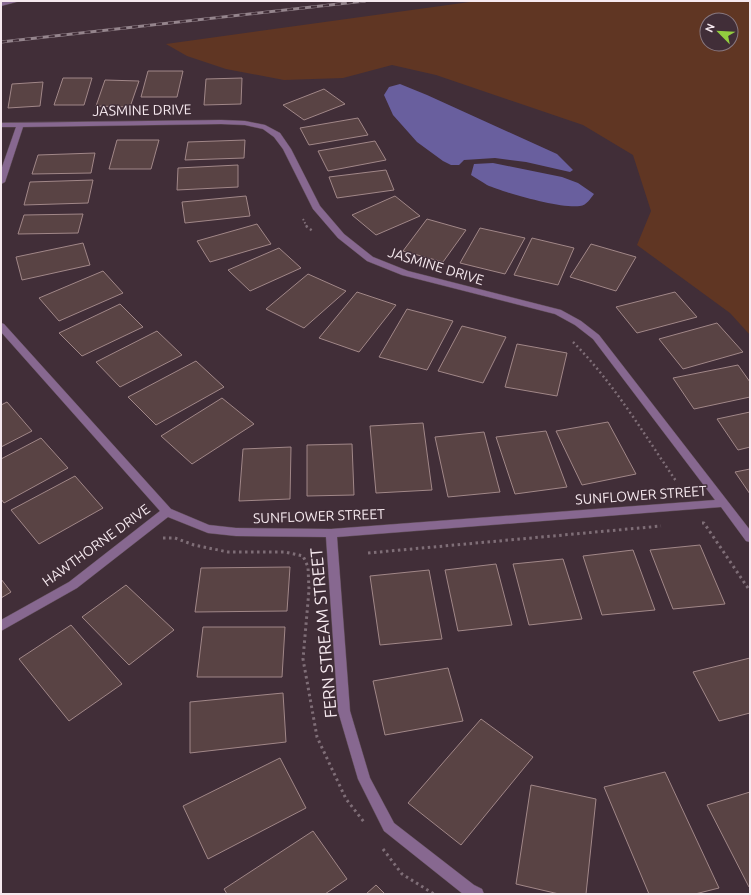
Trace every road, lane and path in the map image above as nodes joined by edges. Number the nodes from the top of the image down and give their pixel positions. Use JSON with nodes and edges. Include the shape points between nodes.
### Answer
{"nodes":[{"id":1,"x":17,"y":1,"type":"edge"},
{"id":2,"x":1,"y":4,"type":"edge"},
{"id":3,"x":1,"y":125,"type":"edge"},
{"id":4,"x":20,"y":125,"type":"junction"},
{"id":5,"x":1,"y":182,"type":"edge"},
{"id":6,"x":1,"y":326,"type":"edge"},
{"id":7,"x":723,"y":503,"type":"junction"},
{"id":8,"x":167,"y":512,"type":"junction"},
{"id":9,"x":696,"y":523,"type":"dead end"},
{"id":10,"x":665,"y":526,"type":"dead end"},
{"id":11,"x":331,"y":533,"type":"junction"},
{"id":12,"x":156,"y":538,"type":"dead end"},
{"id":13,"x":750,"y":538,"type":"edge"},
{"id":14,"x":368,"y":553,"type":"dead end"},
{"id":15,"x":750,"y":591,"type":"edge"},
{"id":16,"x":1,"y":626,"type":"edge"},
{"id":17,"x":365,"y":824,"type":"dead end"},
{"id":18,"x":379,"y":843,"type":"dead end"},
{"id":19,"x":434,"y":894,"type":"edge"},
{"id":20,"x":477,"y":894,"type":"edge"}],
"edges":[{"from":1,"to":2,"type":"street"},
{"from":3,"to":4,"type":"street","name":"JASMINE DRIVE"},
{"from":4,"to":5,"type":"street"},
{"from":4,"to":7,"type":"street","name":"JASMINE DRIVE","via":[[221,122],[265,127],[277,135],[287,149],[316,207],[341,236],[370,259],[404,274],[558,312],[596,337]]},
{"from":6,"to":8,"type":"street","name":"SUNFLOWER STREET"},
{"from":7,"to":11,"type":"street","name":"SUNFLOWER STREET"},
{"from":7,"to":13,"type":"street","name":"JASMINE DRIVE"},
{"from":8,"to":11,"type":"street","name":"SUNFLOWER STREET","via":[[208,529],[236,532]]},
{"from":8,"to":16,"type":"street","name":"HAWTHORNE DRIVE","via":[[73,584]]},
{"from":9,"to":15,"type":"path","via":[[704,522]]},
{"from":10,"to":14,"type":"path"},
{"from":11,"to":20,"type":"street","name":"FERN STREAM STREET","via":[[344,711],[364,779],[389,827]]},
{"from":12,"to":17,"type":"path","via":[[175,538],[228,552],[285,552],[303,556],[308,567],[309,590],[303,659],[317,737],[346,799]]},
{"from":18,"to":19,"type":"path","via":[[402,874]]}]}
